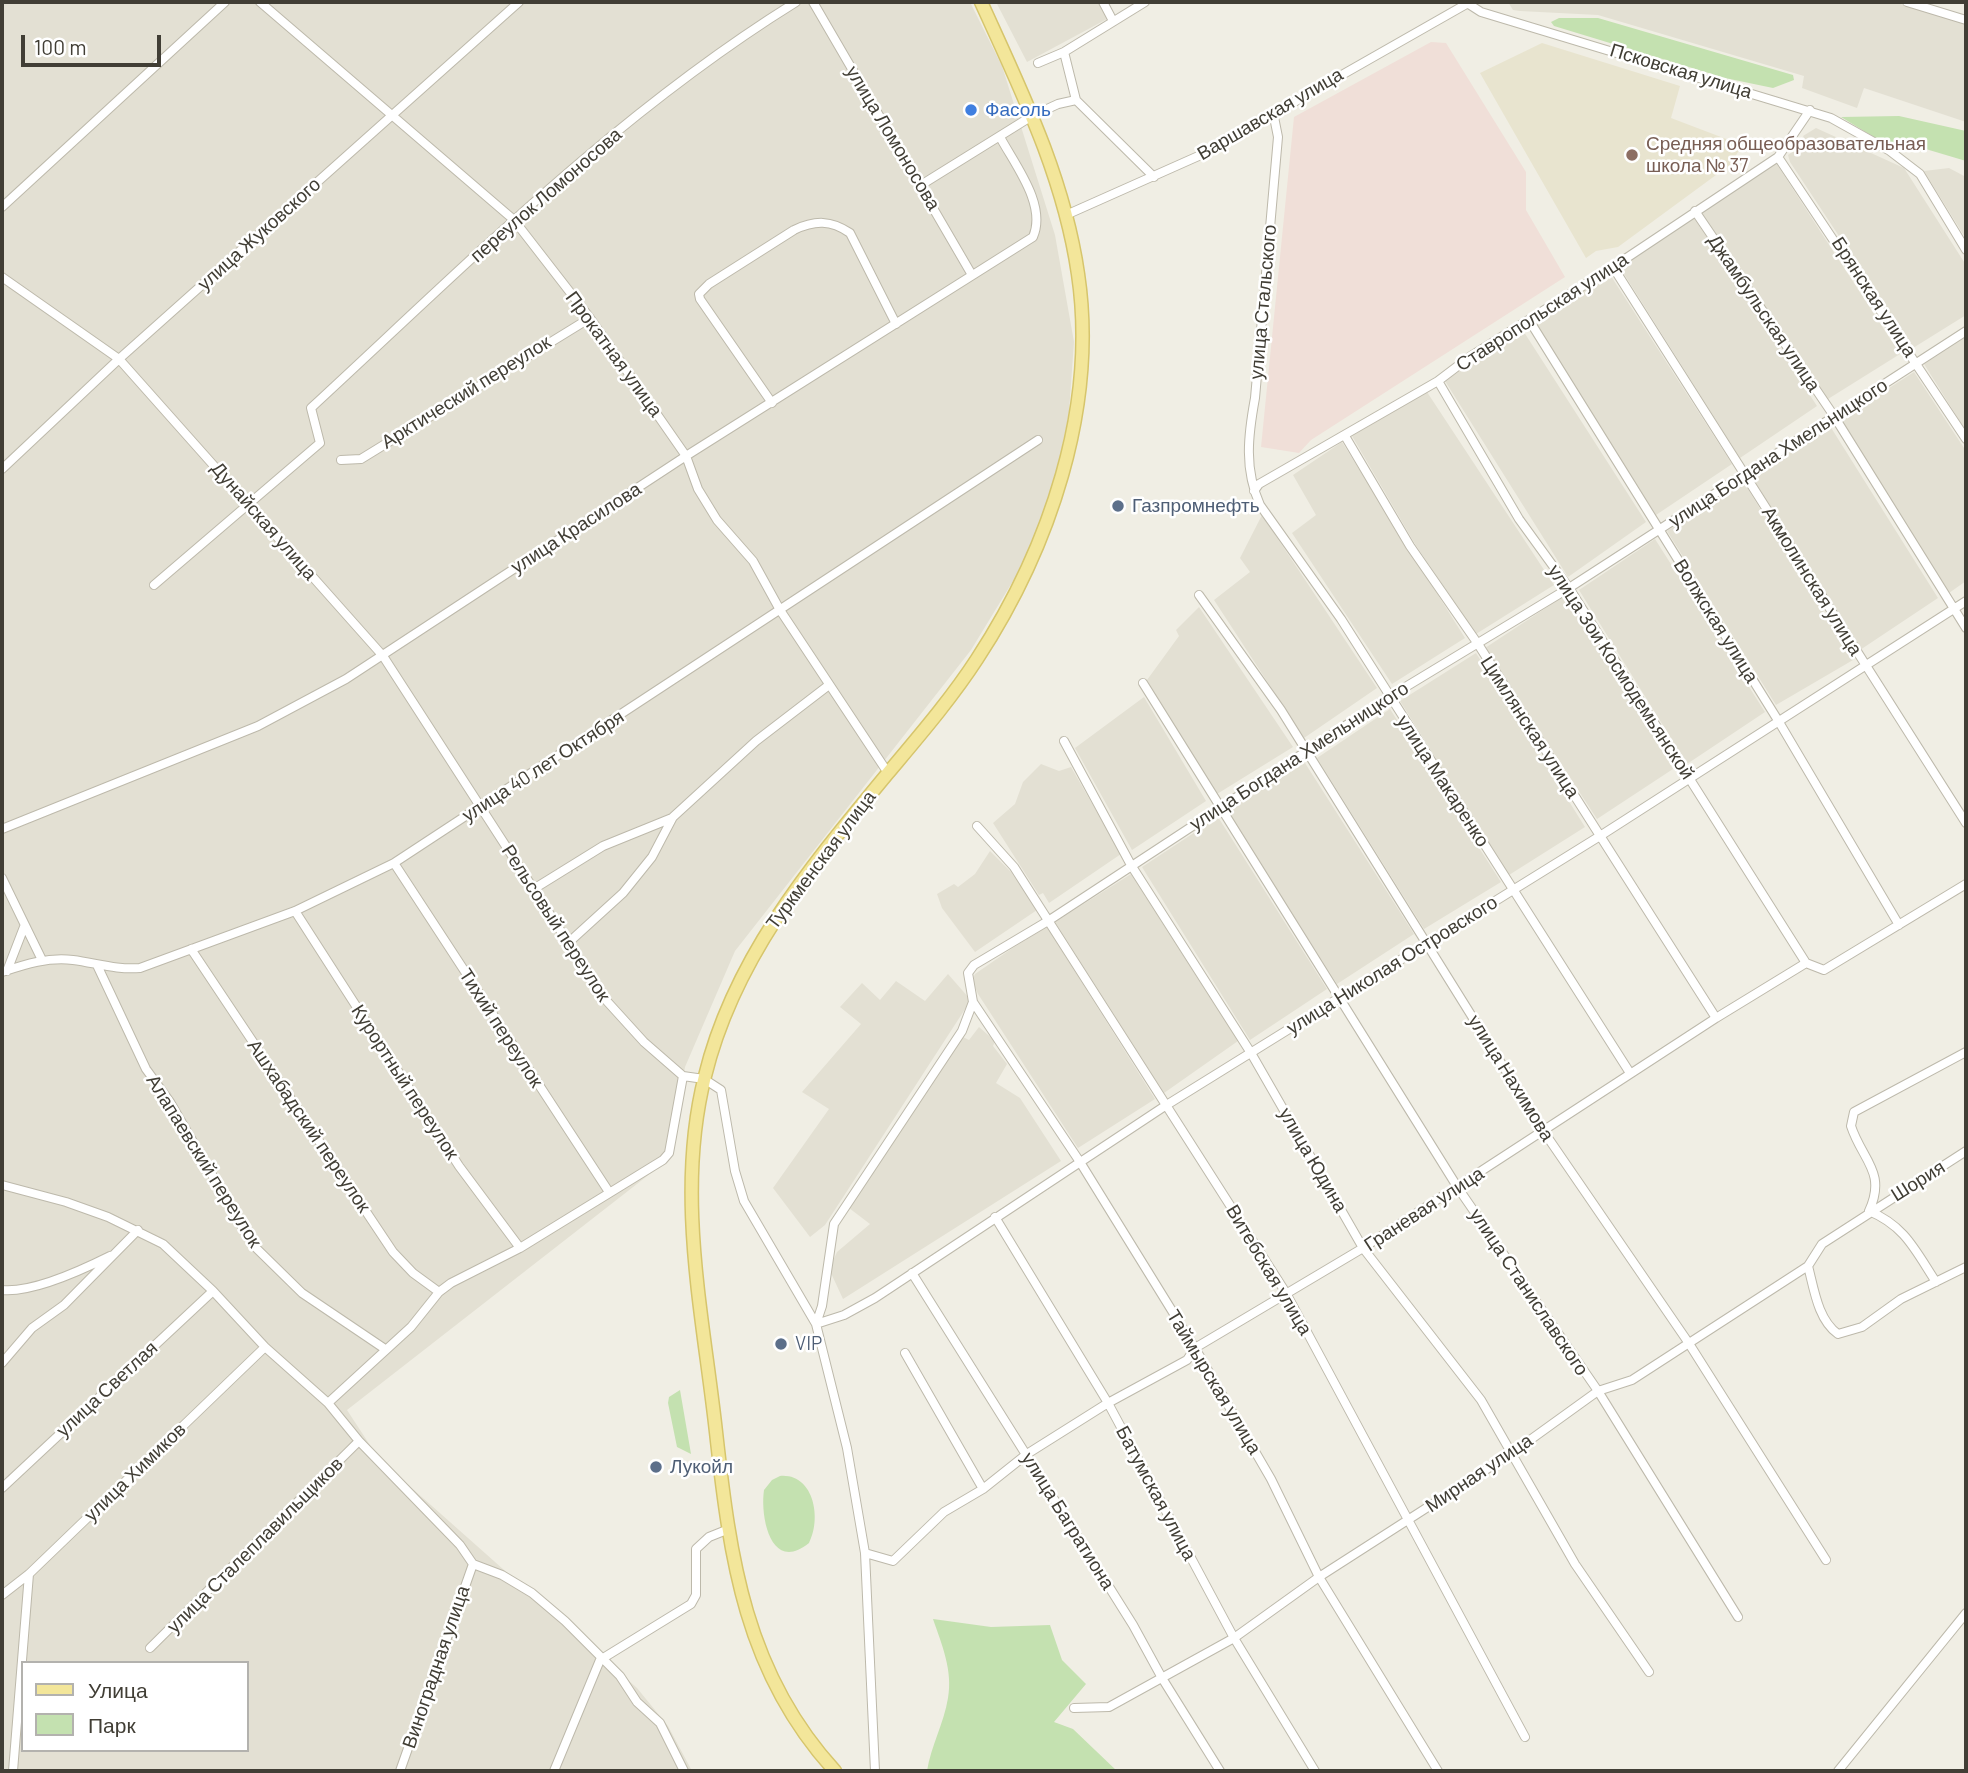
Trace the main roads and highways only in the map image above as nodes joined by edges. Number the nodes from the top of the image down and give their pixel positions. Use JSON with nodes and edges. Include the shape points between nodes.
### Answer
{"nodes":[{"id":1,"x":981,"y":2,"type":"edge"},
{"id":2,"x":835,"y":1771,"type":"edge"}],
"edges":[{"from":1,"to":2,"type":"main road","name":"Туркменская улица","via":[[1032,116],[1066,215],[1079,276],[1083,345],[1073,429],[1060,482],[1030,560],[990,638],[939,712],[797,885],[732,996],[704,1079],[692,1183],[692,1243],[744,1610],[764,1664],[804,1732]]}]}
